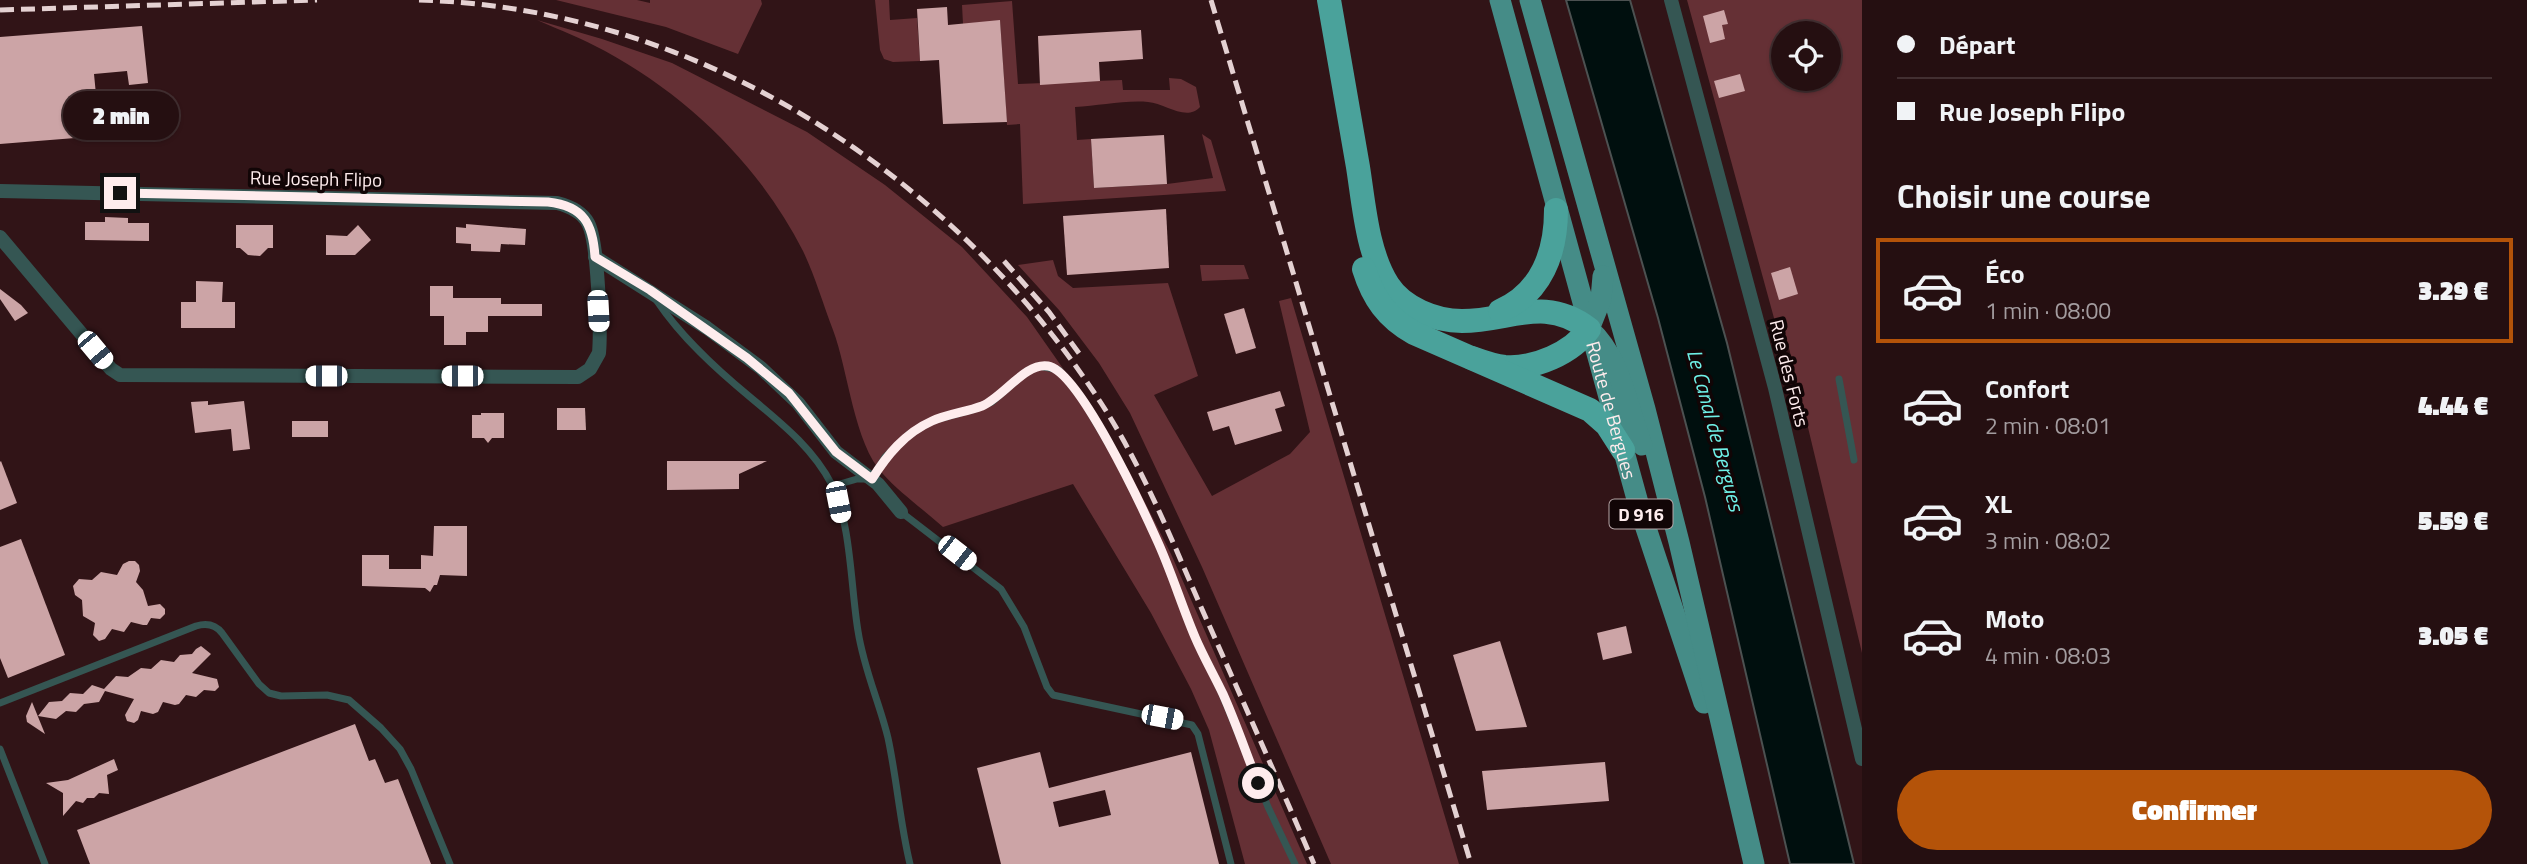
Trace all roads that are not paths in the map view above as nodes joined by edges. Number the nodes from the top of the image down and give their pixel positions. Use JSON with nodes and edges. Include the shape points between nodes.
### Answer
{"nodes":[{"id":1,"x":1315,"y":0,"type":"edge"},
{"id":2,"x":1329,"y":0,"type":"edge"},
{"id":3,"x":1500,"y":0,"type":"edge"},
{"id":4,"x":1530,"y":0,"type":"edge"},
{"id":5,"x":1671,"y":0,"type":"edge"},
{"id":6,"x":0,"y":191,"type":"edge"},
{"id":7,"x":1556,"y":209,"type":"junction"},
{"id":8,"x":0,"y":237,"type":"edge"},
{"id":9,"x":1601,"y":251,"type":"junction"},
{"id":10,"x":595,"y":257,"type":"junction"},
{"id":11,"x":650,"y":290,"type":"junction"},
{"id":12,"x":1483,"y":318,"type":"junction"},
{"id":13,"x":1589,"y":329,"type":"junction"},
{"id":14,"x":1472,"y":358,"type":"junction"},
{"id":15,"x":1839,"y":379,"type":"dead end"},
{"id":16,"x":1623,"y":450,"type":"junction"},
{"id":17,"x":1854,"y":460,"type":"dead end"},
{"id":18,"x":872,"y":479,"type":"junction"},
{"id":19,"x":833,"y":486,"type":"junction"},
{"id":20,"x":901,"y":512,"type":"joint"},
{"id":21,"x":1679,"y":542,"type":"junction"},
{"id":22,"x":0,"y":703,"type":"edge"},
{"id":23,"x":0,"y":748,"type":"edge"},
{"id":24,"x":1862,"y":759,"type":"edge"},
{"id":25,"x":1741,"y":815,"type":"junction"},
{"id":26,"x":46,"y":864,"type":"edge"},
{"id":27,"x":450,"y":864,"type":"edge"},
{"id":28,"x":910,"y":864,"type":"edge"},
{"id":29,"x":1231,"y":864,"type":"edge"},
{"id":30,"x":1295,"y":864,"type":"edge"},
{"id":31,"x":1754,"y":864,"type":"edge"}],
"edges":[{"from":1,"to":14,"type":"highway","via":[[1355,237],[1370,286],[1384,310],[1400,324]]},
{"from":2,"to":12,"type":"highway","via":[[1368,225],[1383,276],[1402,300],[1424,313],[1448,320]]},
{"from":3,"to":7,"type":"main road","name":"Route de Bergues","number":"D 916"},
{"from":4,"to":9,"type":"main road","name":"Route de Bergues","number":"D 916"},
{"from":5,"to":24,"type":"street","name":"Rue des Forts","via":[[1775,388]]},
{"from":6,"to":10,"type":"street","name":"Rue Joseph Flipo","via":[[548,202],[565,205],[584,218]]},
{"from":7,"to":12,"type":"highway","via":[[1555,241],[1536,282],[1514,304]]},
{"from":7,"to":13,"type":"main road","name":"Route de Bergues","number":"D 916"},
{"from":8,"to":10,"type":"street","via":[[111,369],[123,376],[578,377],[590,369],[599,353]]},
{"from":9,"to":13,"type":"main road","via":[[1601,299]]},
{"from":9,"to":21,"type":"main road","name":"Route de Bergues","number":"D 916"},
{"from":10,"to":11,"type":"street"},
{"from":11,"to":18,"type":"street","via":[[771,377],[836,452]]},
{"from":11,"to":19,"type":"lane","via":[[724,375],[800,439]]},
{"from":12,"to":13,"type":"highway","via":[[1540,311],[1571,317]]},
{"from":13,"to":14,"type":"highway","via":[[1573,347],[1528,365],[1499,366]]},
{"from":13,"to":16,"type":"main road","name":"Route de Bergues","number":"D 916"},
{"from":13,"to":21,"type":"main road","via":[[1617,367]]},
{"from":14,"to":16,"type":"highway","via":[[1590,410],[1607,425]]},
{"from":15,"to":17,"type":"lane"},
{"from":16,"to":25,"type":"main road","name":"Route de Bergues","number":"D 916"},
{"from":18,"to":19,"type":"lane"},
{"from":18,"to":20,"type":"street"},
{"from":18,"to":30,"type":"lane","via":[[909,434],[932,421],[992,402],[1027,371],[1040,366],[1059,370],[1115,455],[1156,537]]},
{"from":19,"to":28,"type":"lane","via":[[848,549],[863,663],[889,741]]},
{"from":20,"to":29,"type":"lane","via":[[1001,589],[1020,617],[1053,695],[1192,725]]},
{"from":21,"to":25,"type":"main road","name":"Route de Bergues","number":"D 916"},
{"from":22,"to":27,"type":"lane","via":[[200,625],[215,626],[269,693],[342,698],[381,728],[411,769]]},
{"from":23,"to":26,"type":"lane"},
{"from":25,"to":31,"type":"main road","name":"Route de Bergues","number":"D 916"}]}
